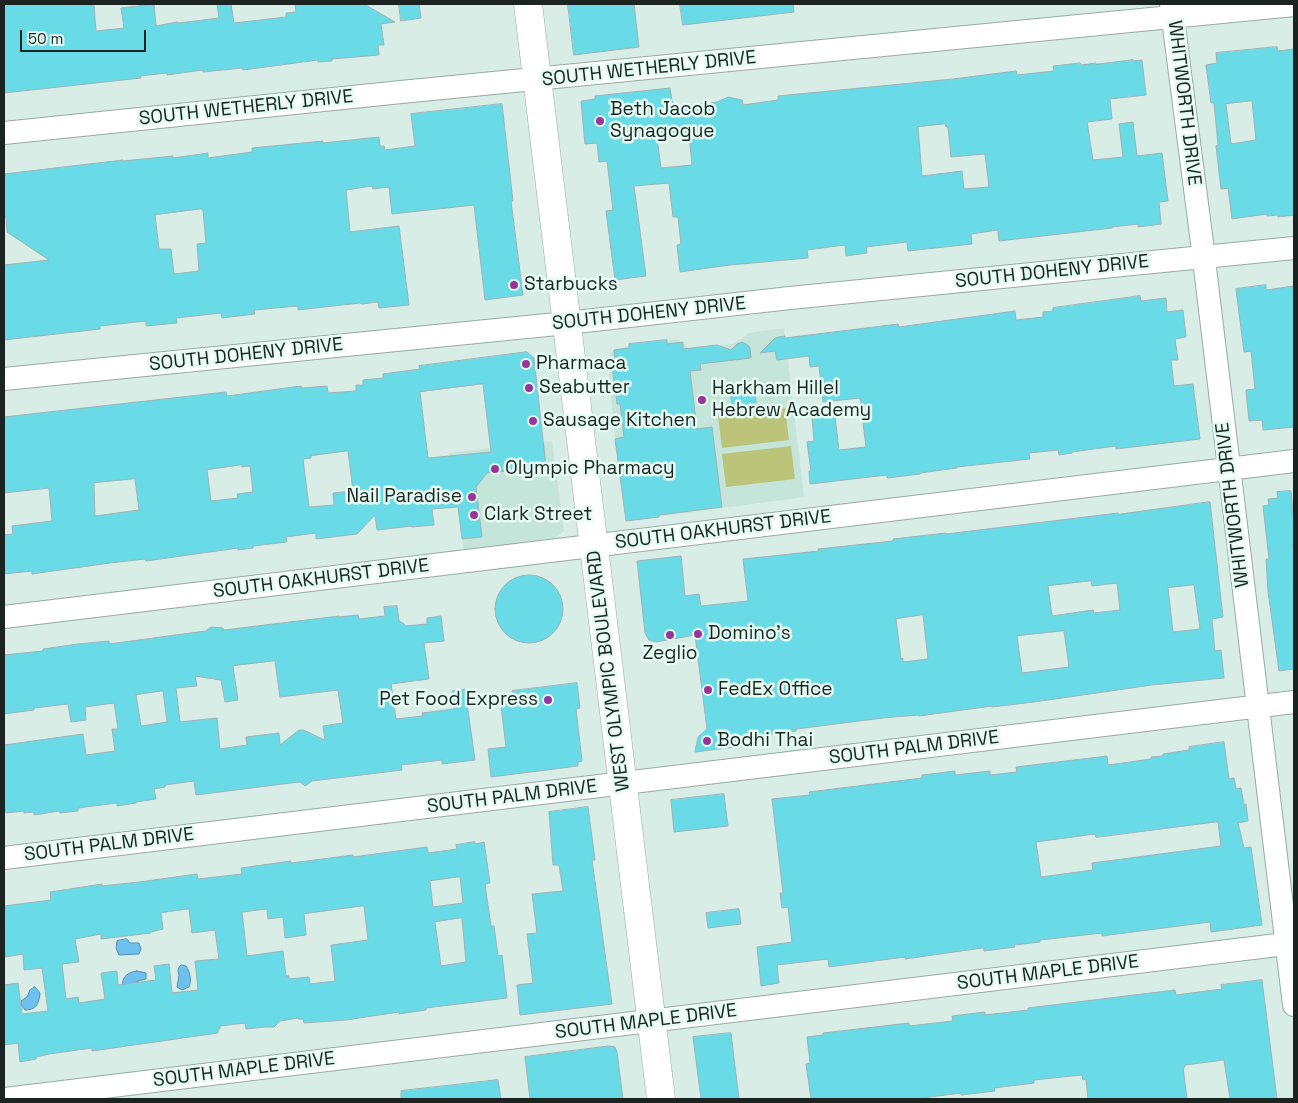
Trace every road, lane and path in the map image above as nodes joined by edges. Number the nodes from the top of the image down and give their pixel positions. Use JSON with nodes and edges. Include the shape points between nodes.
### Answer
{"nodes":[{"id":1,"x":528,"y":4,"type":"edge"},
{"id":2,"x":1294,"y":5,"type":"edge"},
{"id":3,"x":1172,"y":10,"type":"edge"},
{"id":4,"x":537,"y":80,"type":"junction"},
{"id":5,"x":4,"y":133,"type":"edge"},
{"id":6,"x":1294,"y":248,"type":"edge"},
{"id":7,"x":1204,"y":257,"type":"junction"},
{"id":8,"x":567,"y":323,"type":"junction"},
{"id":9,"x":4,"y":379,"type":"edge"},
{"id":10,"x":1294,"y":461,"type":"edge"},
{"id":11,"x":1229,"y":469,"type":"junction"},
{"id":12,"x":594,"y":546,"type":"junction"},
{"id":13,"x":4,"y":617,"type":"edge"},
{"id":14,"x":1294,"y":702,"type":"edge"},
{"id":15,"x":1258,"y":707,"type":"junction"},
{"id":16,"x":623,"y":783,"type":"junction"},
{"id":17,"x":4,"y":858,"type":"edge"},
{"id":18,"x":1290,"y":943,"type":"edge"},
{"id":19,"x":1294,"y":1005,"type":"edge"},
{"id":20,"x":652,"y":1021,"type":"junction"},
{"id":21,"x":5,"y":1099,"type":"edge"},
{"id":22,"x":661,"y":1099,"type":"edge"}],
"edges":[{"from":1,"to":4,"type":"main road","name":"WEST OLYMPIC BOULEVARD"},
{"from":2,"to":3,"type":"street","name":"SOUTH WETHERLY DRIVE"},
{"from":3,"to":4,"type":"street","name":"SOUTH WETHERLY DRIVE"},
{"from":3,"to":7,"type":"street","name":"WHITWORTH DRIVE"},
{"from":4,"to":5,"type":"street","name":"SOUTH WETHERLY DRIVE"},
{"from":4,"to":8,"type":"main road","name":"WEST OLYMPIC BOULEVARD"},
{"from":6,"to":7,"type":"street","name":"SOUTH DOHENY DRIVE"},
{"from":7,"to":8,"type":"street","name":"SOUTH DOHENY DRIVE"},
{"from":7,"to":11,"type":"street","name":"WHITWORTH DRIVE"},
{"from":8,"to":9,"type":"street","name":"SOUTH DOHENY DRIVE"},
{"from":8,"to":12,"type":"main road","name":"WEST OLYMPIC BOULEVARD"},
{"from":10,"to":11,"type":"street","name":"SOUTH OAKHURST DRIVE"},
{"from":11,"to":12,"type":"street","name":"SOUTH OAKHURST DRIVE"},
{"from":11,"to":15,"type":"street","name":"WHITWORTH DRIVE"},
{"from":12,"to":13,"type":"street","name":"SOUTH OAKHURST DRIVE"},
{"from":12,"to":16,"type":"main road","name":"WEST OLYMPIC BOULEVARD"},
{"from":14,"to":15,"type":"street","name":"SOUTH PALM DRIVE"},
{"from":15,"to":16,"type":"street","name":"SOUTH PALM DRIVE"},
{"from":15,"to":18,"type":"street","name":"WHITWORTH DRIVE"},
{"from":16,"to":17,"type":"street","name":"SOUTH PALM DRIVE"},
{"from":16,"to":20,"type":"main road","name":"WEST OLYMPIC BOULEVARD"},
{"from":18,"to":19,"type":"street","name":"WHITWORTH DRIVE"},
{"from":18,"to":20,"type":"street","name":"SOUTH MAPLE DRIVE"},
{"from":20,"to":21,"type":"street","name":"SOUTH MAPLE DRIVE"},
{"from":20,"to":22,"type":"main road","name":"WEST OLYMPIC BOULEVARD"}]}
